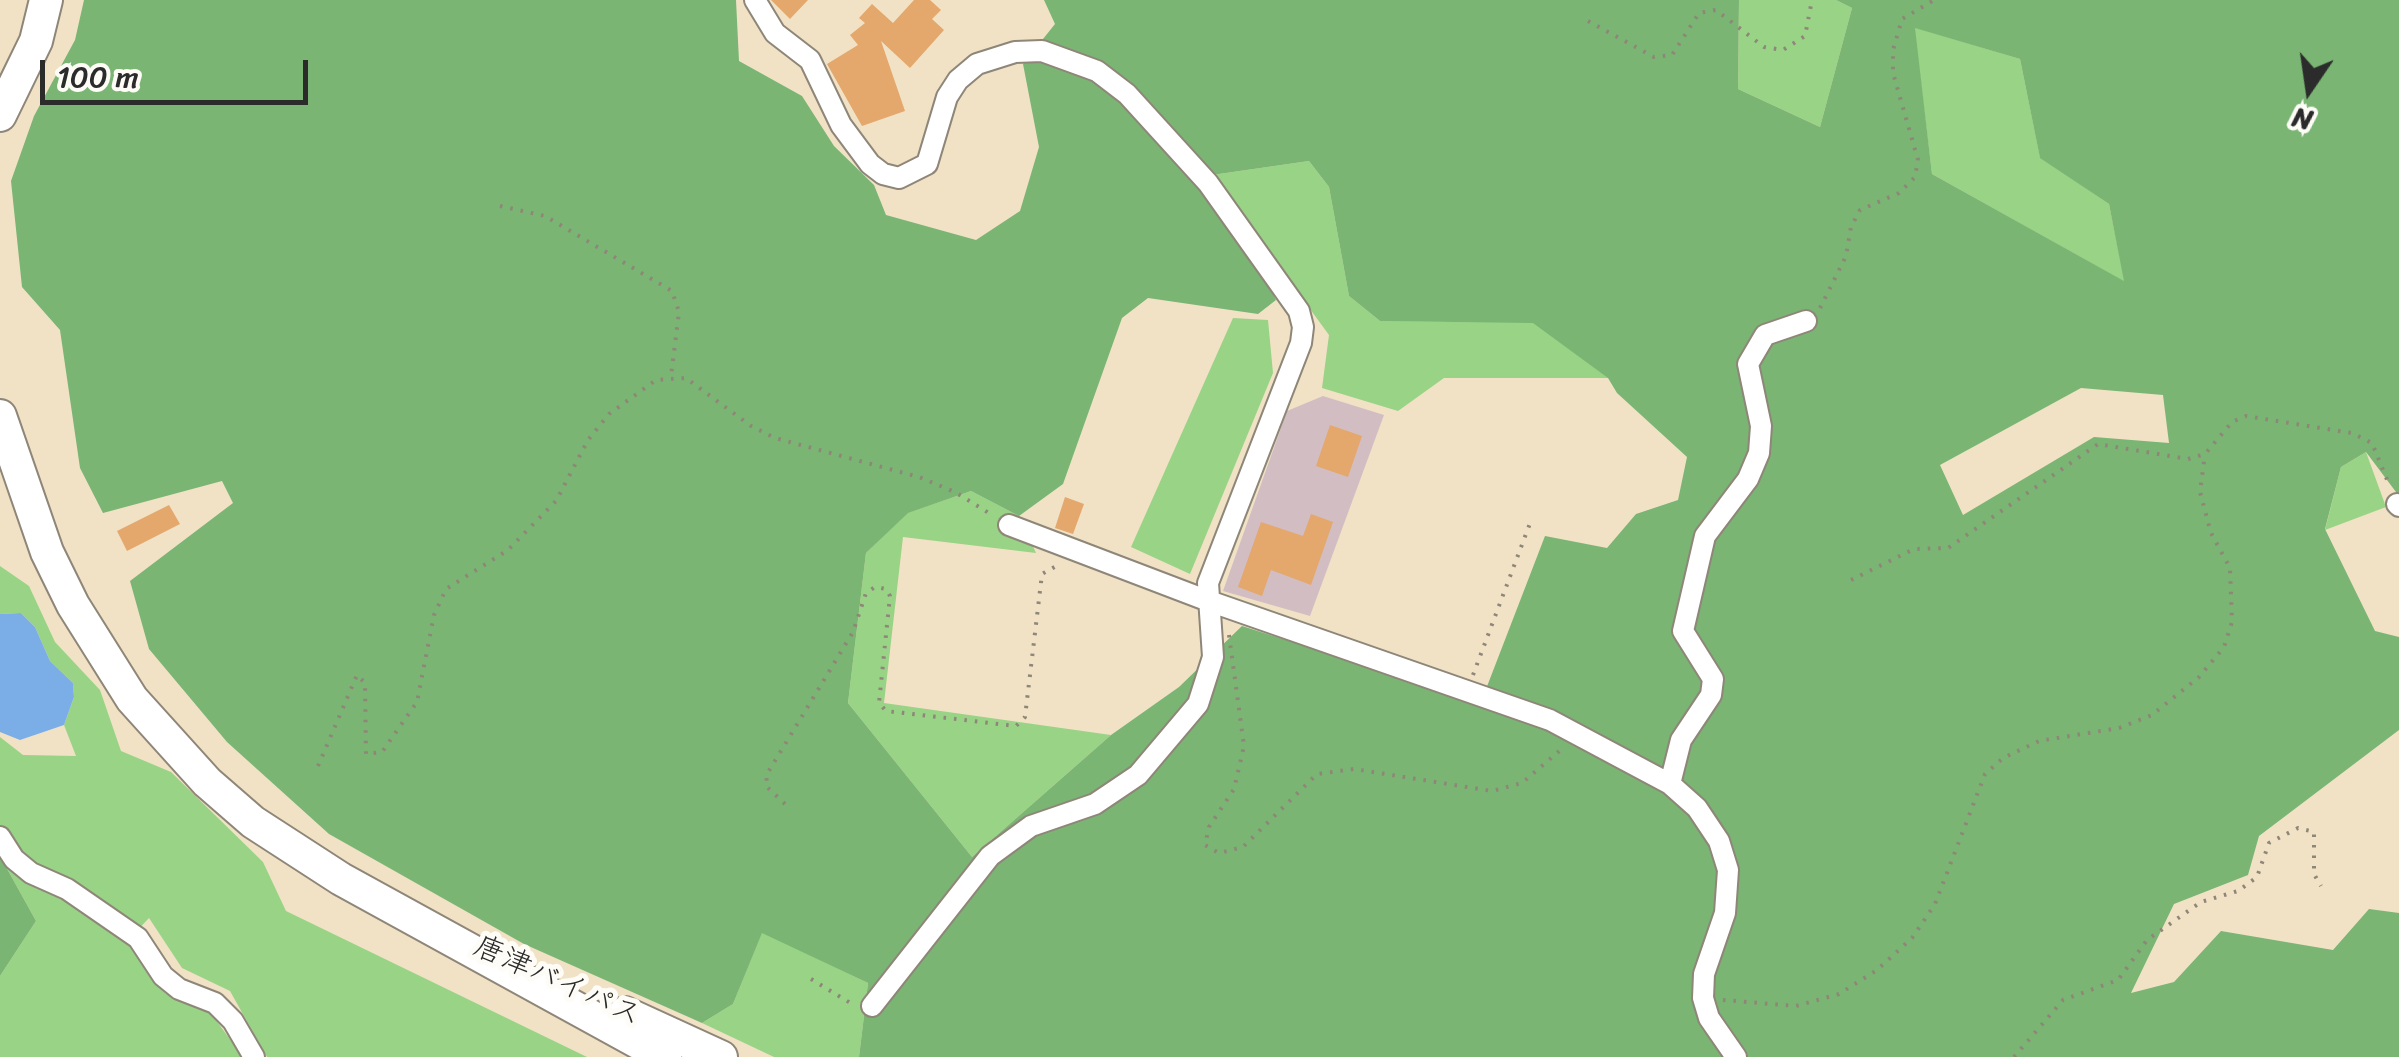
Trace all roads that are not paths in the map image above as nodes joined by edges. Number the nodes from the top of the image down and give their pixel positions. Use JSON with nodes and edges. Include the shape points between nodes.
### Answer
{"nodes":[{"id":1,"x":24,"y":0,"type":"edge"},
{"id":2,"x":46,"y":0,"type":"edge"},
{"id":3,"x":755,"y":0,"type":"edge"},
{"id":4,"x":0,"y":84,"type":"edge"},
{"id":5,"x":0,"y":116,"type":"edge"},
{"id":6,"x":1806,"y":322,"type":"road end"},
{"id":7,"x":0,"y":416,"type":"edge"},
{"id":8,"x":1009,"y":525,"type":"road end"},
{"id":9,"x":1209,"y":608,"type":"junction"},
{"id":10,"x":1670,"y":784,"type":"junction"},
{"id":11,"x":0,"y":837,"type":"edge"},
{"id":12,"x":394,"y":908,"type":"junction"},
{"id":13,"x":872,"y":1006,"type":"road end"},
{"id":14,"x":254,"y":1057,"type":"edge"},
{"id":15,"x":665,"y":1057,"type":"edge"},
{"id":16,"x":720,"y":1057,"type":"edge"},
{"id":17,"x":1736,"y":1057,"type":"edge"}],
"edges":[{"from":1,"to":4,"type":"highway"},
{"from":2,"to":5,"type":"highway","via":[[36,41]]},
{"from":3,"to":9,"type":"street","via":[[775,33],[810,60],[842,125],[883,174],[913,175],[926,164],[948,98],[977,64],[1042,51],[1097,71],[1128,94],[1208,183],[1299,311],[1303,327]]},
{"from":6,"to":10,"type":"street","via":[[1765,334],[1748,364],[1760,453],[1705,536],[1683,631],[1713,679],[1711,695],[1680,740]]},
{"from":7,"to":12,"type":"highway","name":"唐津バイパス","via":[[47,552],[132,699],[253,822]]},
{"from":8,"to":9,"type":"street"},
{"from":9,"to":10,"type":"street","via":[[1468,689],[1580,733]]},
{"from":9,"to":13,"type":"street","via":[[1213,657],[1207,688],[1138,775],[1095,804],[1010,838]]},
{"from":10,"to":17,"type":"street","via":[[1697,808],[1728,870],[1725,913],[1704,974],[1703,998]]},
{"from":11,"to":14,"type":"street","via":[[32,873],[68,889],[138,938],[179,990],[215,1003]]},
{"from":12,"to":15,"type":"highway","name":"唐津バイパス"},
{"from":12,"to":16,"type":"highway","name":"唐津バイパス"}]}
